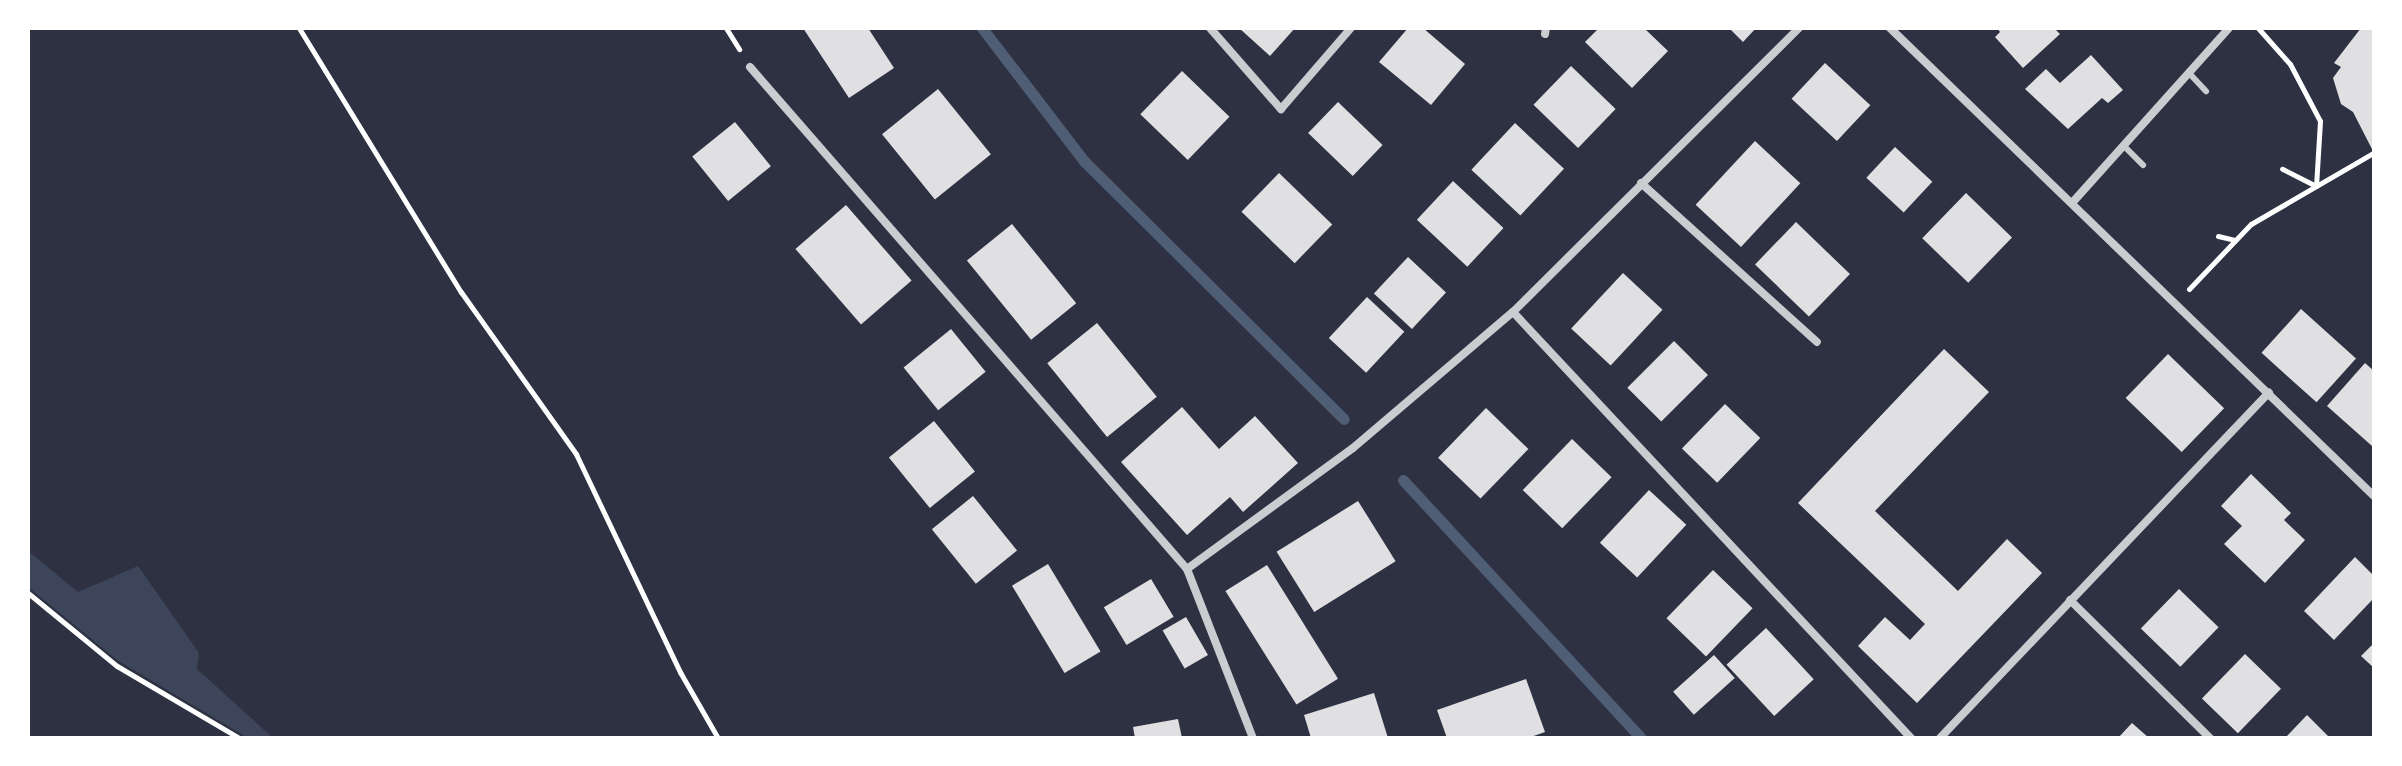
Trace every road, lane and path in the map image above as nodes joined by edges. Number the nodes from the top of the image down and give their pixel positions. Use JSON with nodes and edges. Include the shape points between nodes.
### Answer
{"nodes":[{"id":1,"x":299,"y":28,"type":"edge"},
{"id":2,"x":1210,"y":28,"type":"edge"},
{"id":3,"x":1351,"y":28,"type":"edge"},
{"id":4,"x":1799,"y":28,"type":"edge"},
{"id":5,"x":1890,"y":28,"type":"edge"},
{"id":6,"x":2229,"y":28,"type":"edge"},
{"id":7,"x":2258,"y":28,"type":"edge"},
{"id":8,"x":750,"y":67,"type":"dead end"},
{"id":9,"x":2189,"y":73,"type":"junction"},
{"id":10,"x":2206,"y":91,"type":"dead end"},
{"id":11,"x":2124,"y":146,"type":"junction"},
{"id":12,"x":2373,"y":153,"type":"edge"},
{"id":13,"x":2143,"y":165,"type":"dead end"},
{"id":14,"x":2282,"y":169,"type":"dead end"},
{"id":15,"x":1641,"y":183,"type":"junction"},
{"id":16,"x":2316,"y":186,"type":"junction"},
{"id":17,"x":2072,"y":203,"type":"junction"},
{"id":18,"x":2218,"y":236,"type":"dead end"},
{"id":19,"x":2235,"y":240,"type":"junction"},
{"id":20,"x":2175,"y":303,"type":"junction"},
{"id":21,"x":1513,"y":312,"type":"junction"},
{"id":22,"x":1817,"y":342,"type":"dead end"},
{"id":23,"x":2269,"y":393,"type":"junction"},
{"id":24,"x":2374,"y":496,"type":"edge"},
{"id":25,"x":1187,"y":569,"type":"junction"},
{"id":26,"x":28,"y":593,"type":"edge"},
{"id":27,"x":2070,"y":600,"type":"junction"},
{"id":28,"x":239,"y":738,"type":"edge"},
{"id":29,"x":718,"y":738,"type":"edge"},
{"id":30,"x":1253,"y":738,"type":"edge"},
{"id":31,"x":1911,"y":738,"type":"edge"},
{"id":32,"x":1940,"y":738,"type":"edge"},
{"id":33,"x":2210,"y":738,"type":"edge"}],
"edges":[{"from":1,"to":29,"type":"path","via":[[461,292],[576,454],[680,672]]},
{"from":2,"to":3,"type":"street","via":[[1281,109]]},
{"from":4,"to":15,"type":"street"},
{"from":5,"to":17,"type":"street"},
{"from":6,"to":9,"type":"street"},
{"from":7,"to":16,"type":"path","via":[[2290,64],[2320,121]]},
{"from":8,"to":25,"type":"street"},
{"from":9,"to":10,"type":"lane"},
{"from":9,"to":11,"type":"street"},
{"from":11,"to":13,"type":"lane"},
{"from":11,"to":17,"type":"street"},
{"from":12,"to":16,"type":"path"},
{"from":14,"to":16,"type":"path"},
{"from":15,"to":21,"type":"street"},
{"from":15,"to":22,"type":"street"},
{"from":16,"to":19,"type":"path","via":[[2251,224]]},
{"from":17,"to":20,"type":"street"},
{"from":18,"to":19,"type":"path"},
{"from":19,"to":20,"type":"path"},
{"from":20,"to":23,"type":"street"},
{"from":21,"to":25,"type":"street","via":[[1353,448]]},
{"from":21,"to":31,"type":"street"},
{"from":23,"to":24,"type":"street"},
{"from":23,"to":27,"type":"street"},
{"from":25,"to":30,"type":"street"},
{"from":26,"to":28,"type":"path","via":[[117,666]]},
{"from":27,"to":32,"type":"street"},
{"from":27,"to":33,"type":"street"}]}
